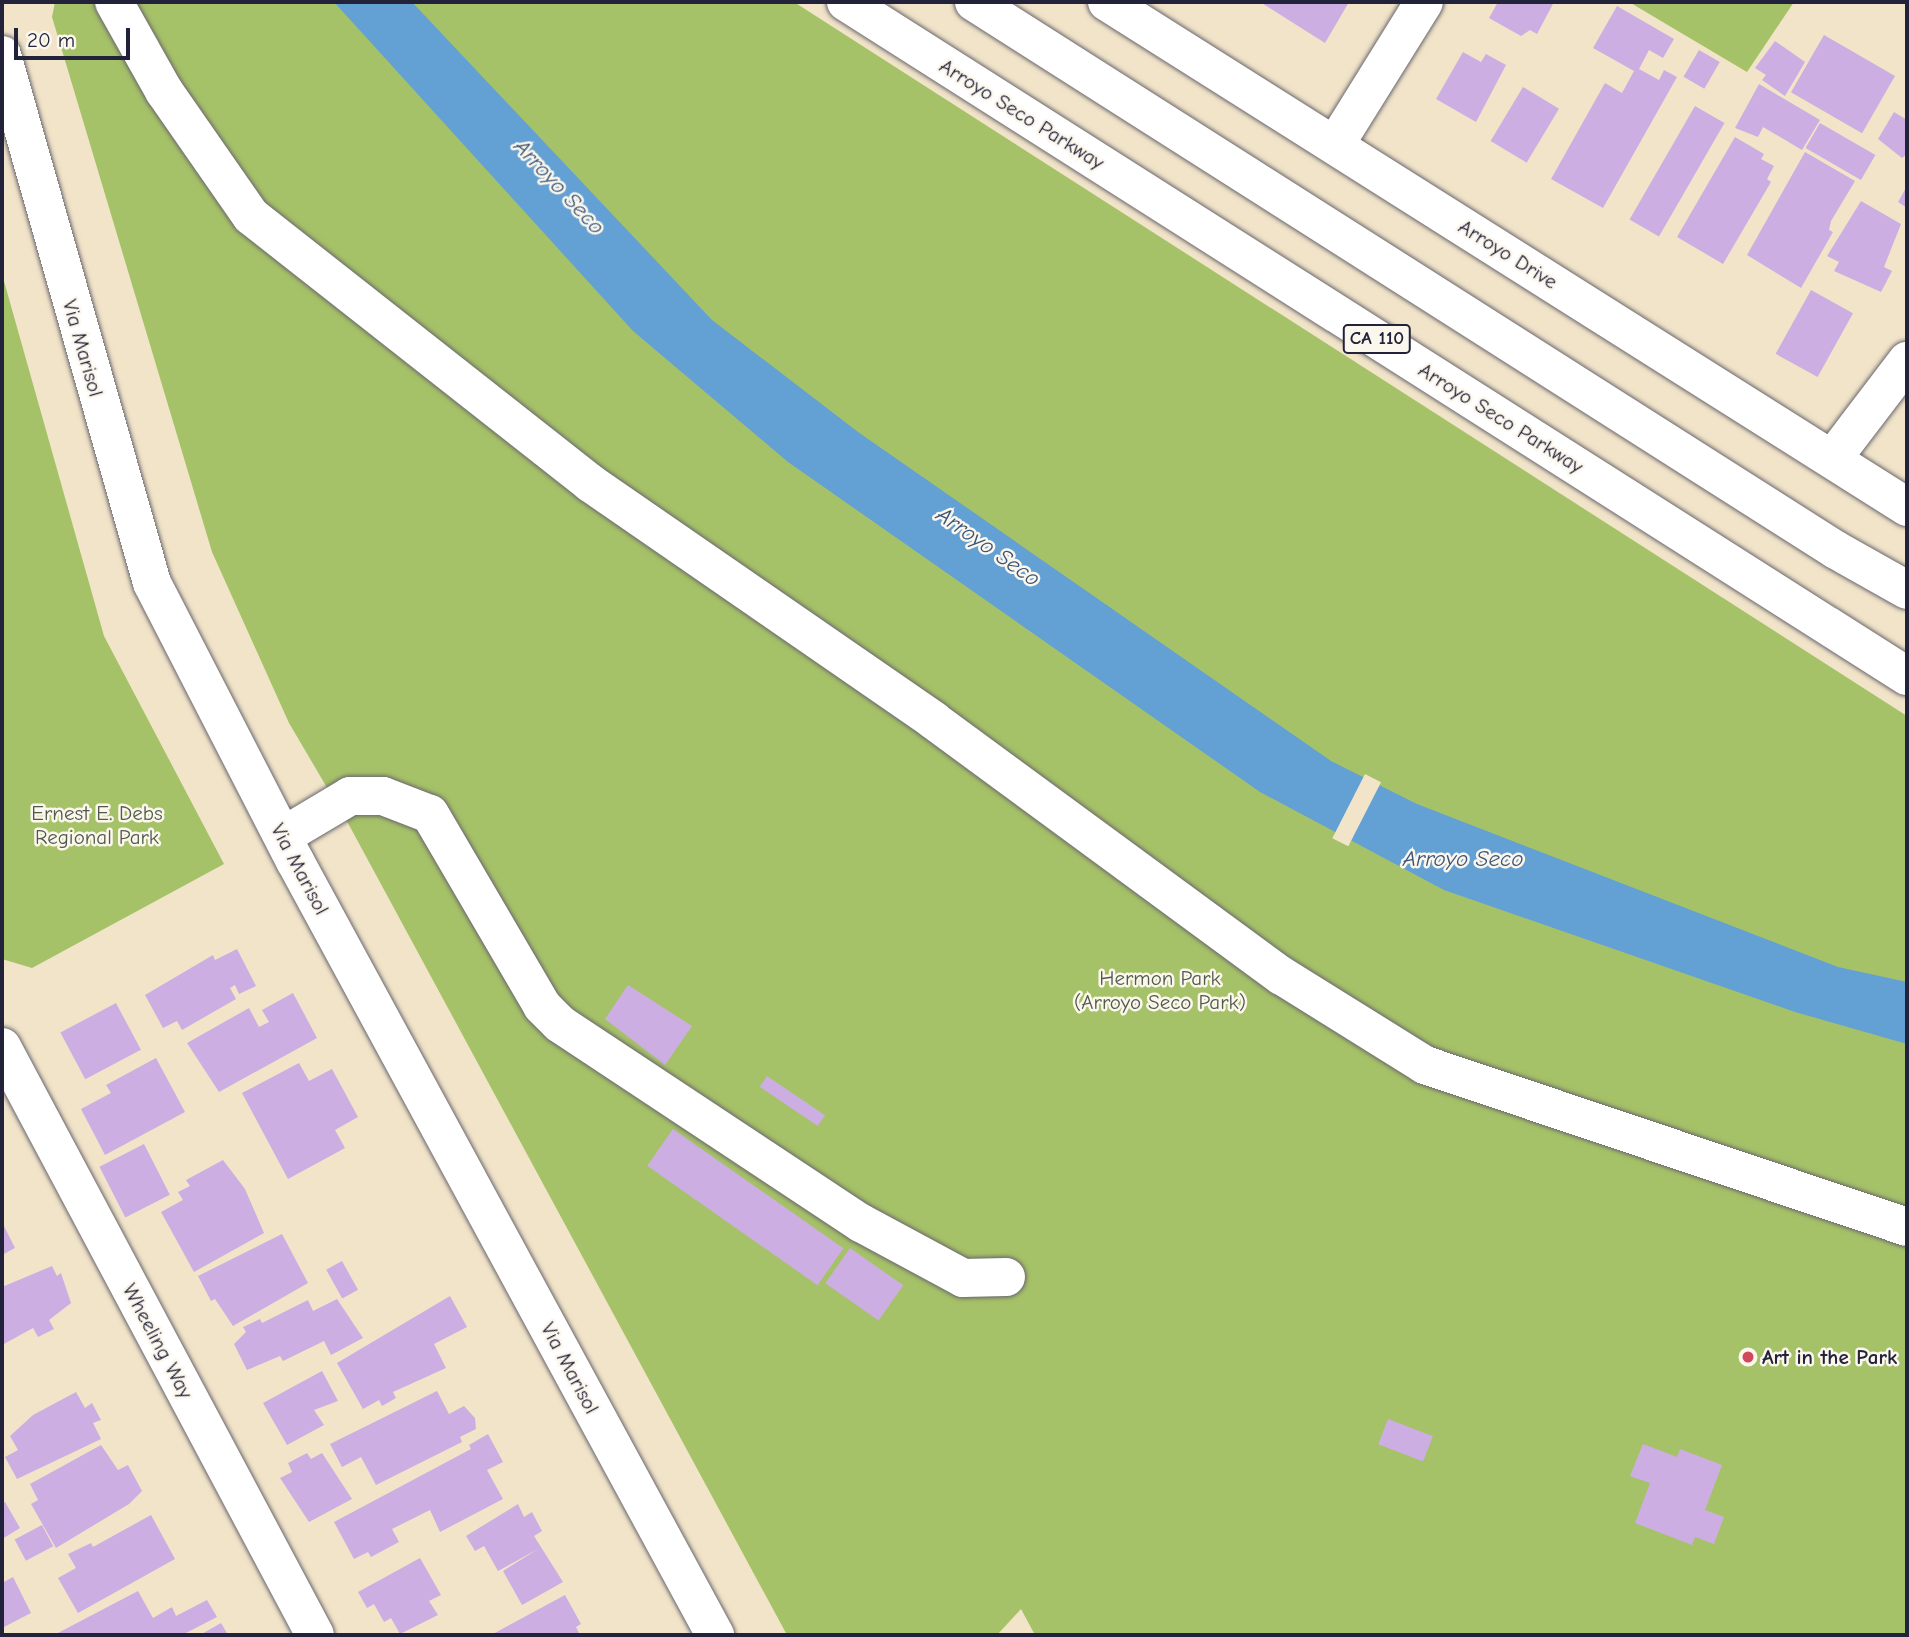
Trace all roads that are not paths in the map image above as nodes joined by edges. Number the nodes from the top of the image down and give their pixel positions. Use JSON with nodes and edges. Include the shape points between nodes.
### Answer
{"nodes":[{"id":1,"x":114,"y":2,"type":"edge"},
{"id":2,"x":846,"y":2,"type":"edge"},
{"id":3,"x":974,"y":2,"type":"edge"},
{"id":4,"x":1107,"y":2,"type":"edge"},
{"id":5,"x":1424,"y":2,"type":"edge"},
{"id":6,"x":2,"y":55,"type":"edge"},
{"id":7,"x":1335,"y":145,"type":"junction"},
{"id":8,"x":1907,"y":361,"type":"edge"},
{"id":9,"x":1833,"y":458,"type":"junction"},
{"id":10,"x":1907,"y":507,"type":"edge"},
{"id":11,"x":1907,"y":590,"type":"edge"},
{"id":12,"x":1907,"y":676,"type":"edge"},
{"id":13,"x":283,"y":836,"type":"junction"},
{"id":14,"x":2,"y":1047,"type":"edge"},
{"id":15,"x":1907,"y":1227,"type":"edge"},
{"id":16,"x":1006,"y":1277,"type":"dead end"},
{"id":17,"x":315,"y":1635,"type":"edge"},
{"id":18,"x":715,"y":1635,"type":"edge"}],
"edges":[{"from":1,"to":15,"type":"main road","via":[[164,90],[251,216],[590,483],[933,720],[1282,976],[1425,1065]]},
{"from":2,"to":12,"type":"main road","name":"Arroyo Seco Parkway","number":"CA 110"},
{"from":3,"to":11,"type":"main road","via":[[1836,550]]},
{"from":4,"to":7,"type":"main road","name":"Arroyo Drive"},
{"from":5,"to":7,"type":"main road"},
{"from":6,"to":13,"type":"main road","name":"Via Marisol","via":[[152,583]]},
{"from":7,"to":9,"type":"main road","name":"Arroyo Drive"},
{"from":8,"to":9,"type":"main road"},
{"from":9,"to":10,"type":"main road","name":"Arroyo Drive"},
{"from":13,"to":16,"type":"main road","via":[[350,796],[383,796],[430,814],[542,1006],[561,1024],[861,1223],[963,1278]]},
{"from":13,"to":18,"type":"main road","name":"Via Marisol"},
{"from":14,"to":17,"type":"main road","name":"Wheeling Way"}]}
